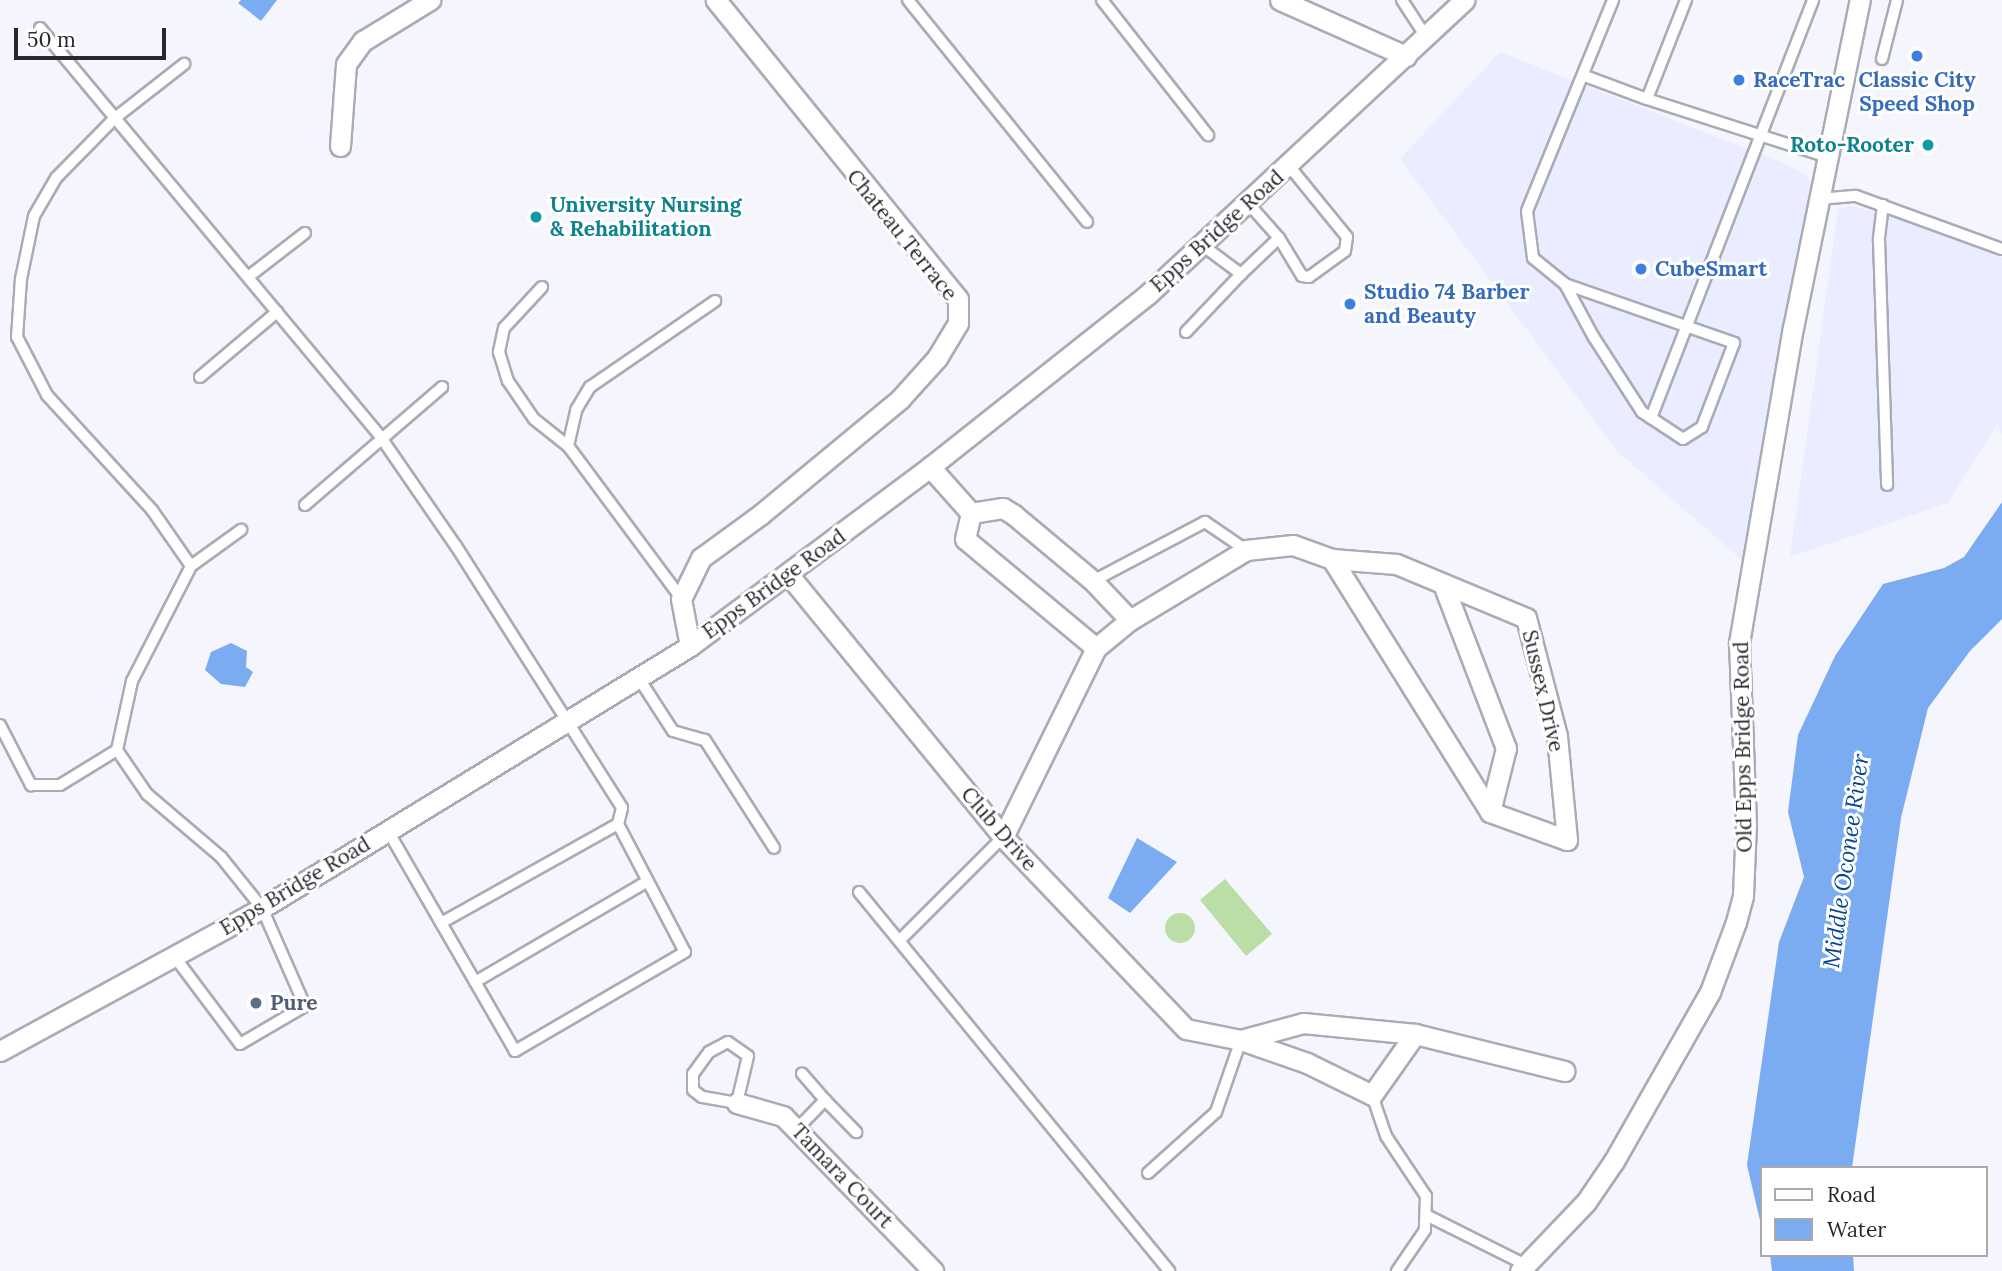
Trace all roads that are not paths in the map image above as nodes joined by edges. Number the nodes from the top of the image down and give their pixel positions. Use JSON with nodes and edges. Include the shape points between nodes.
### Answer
{"nodes":[{"id":1,"x":430,"y":0,"type":"edge"},
{"id":2,"x":716,"y":0,"type":"edge"},
{"id":3,"x":908,"y":0,"type":"edge"},
{"id":4,"x":1101,"y":0,"type":"edge"},
{"id":5,"x":1280,"y":0,"type":"edge"},
{"id":6,"x":1402,"y":0,"type":"edge"},
{"id":7,"x":1464,"y":0,"type":"edge"},
{"id":8,"x":1613,"y":0,"type":"edge"},
{"id":9,"x":1686,"y":0,"type":"edge"},
{"id":10,"x":1813,"y":0,"type":"edge"},
{"id":11,"x":1860,"y":0,"type":"edge"},
{"id":12,"x":1897,"y":0,"type":"edge"},
{"id":13,"x":40,"y":28,"type":"dead end"},
{"id":14,"x":1426,"y":37,"type":"junction"},
{"id":15,"x":1406,"y":56,"type":"junction"},
{"id":16,"x":1882,"y":59,"type":"dead end"},
{"id":17,"x":184,"y":64,"type":"dead end"},
{"id":18,"x":1585,"y":76,"type":"junction"},
{"id":19,"x":1647,"y":99,"type":"junction"},
{"id":20,"x":115,"y":118,"type":"junction"},
{"id":21,"x":1208,"y":135,"type":"dead end"},
{"id":22,"x":1762,"y":139,"type":"junction"},
{"id":23,"x":340,"y":146,"type":"dead end"},
{"id":24,"x":1829,"y":157,"type":"junction"},
{"id":25,"x":1289,"y":166,"type":"junction"},
{"id":26,"x":1819,"y":199,"type":"junction"},
{"id":27,"x":1248,"y":203,"type":"junction"},
{"id":28,"x":1884,"y":205,"type":"junction"},
{"id":29,"x":1087,"y":222,"type":"dead end"},
{"id":30,"x":305,"y":233,"type":"dead end"},
{"id":31,"x":1279,"y":238,"type":"junction"},
{"id":32,"x":1202,"y":245,"type":"junction"},
{"id":33,"x":2002,"y":249,"type":"edge"},
{"id":34,"x":1241,"y":274,"type":"junction"},
{"id":35,"x":248,"y":277,"type":"junction"},
{"id":36,"x":1565,"y":284,"type":"junction"},
{"id":37,"x":542,"y":287,"type":"dead end"},
{"id":38,"x":715,"y":301,"type":"dead end"},
{"id":39,"x":277,"y":312,"type":"junction"},
{"id":40,"x":1685,"y":323,"type":"junction"},
{"id":41,"x":1186,"y":332,"type":"dead end"},
{"id":42,"x":200,"y":377,"type":"dead end"},
{"id":43,"x":442,"y":387,"type":"dead end"},
{"id":44,"x":1651,"y":418,"type":"junction"},
{"id":45,"x":380,"y":436,"type":"junction"},
{"id":46,"x":568,"y":446,"type":"junction"},
{"id":47,"x":930,"y":467,"type":"junction"},
{"id":48,"x":1887,"y":485,"type":"dead end"},
{"id":49,"x":305,"y":505,"type":"dead end"},
{"id":50,"x":971,"y":513,"type":"junction"},
{"id":51,"x":241,"y":530,"type":"dead end"},
{"id":52,"x":1246,"y":550,"type":"junction"},
{"id":53,"x":1332,"y":559,"type":"junction"},
{"id":54,"x":191,"y":566,"type":"junction"},
{"id":55,"x":788,"y":574,"type":"junction"},
{"id":56,"x":1093,"y":581,"type":"junction"},
{"id":57,"x":1443,"y":584,"type":"junction"},
{"id":58,"x":681,"y":599,"type":"junction"},
{"id":59,"x":1130,"y":620,"type":"junction"},
{"id":60,"x":690,"y":646,"type":"junction"},
{"id":61,"x":1096,"y":648,"type":"junction"},
{"id":62,"x":638,"y":677,"type":"junction"},
{"id":63,"x":565,"y":722,"type":"junction"},
{"id":64,"x":0,"y":725,"type":"edge"},
{"id":65,"x":117,"y":751,"type":"junction"},
{"id":66,"x":1490,"y":812,"type":"junction"},
{"id":67,"x":618,"y":824,"type":"junction"},
{"id":68,"x":388,"y":831,"type":"junction"},
{"id":69,"x":1003,"y":837,"type":"junction"},
{"id":70,"x":774,"y":848,"type":"dead end"},
{"id":71,"x":648,"y":881,"type":"junction"},
{"id":72,"x":859,"y":892,"type":"dead end"},
{"id":73,"x":262,"y":908,"type":"junction"},
{"id":74,"x":441,"y":923,"type":"junction"},
{"id":75,"x":901,"y":939,"type":"junction"},
{"id":76,"x":174,"y":956,"type":"junction"},
{"id":77,"x":475,"y":982,"type":"junction"},
{"id":78,"x":1415,"y":1034,"type":"junction"},
{"id":79,"x":1241,"y":1040,"type":"junction"},
{"id":80,"x":0,"y":1051,"type":"edge"},
{"id":81,"x":1564,"y":1071,"type":"dead end"},
{"id":82,"x":802,"y":1074,"type":"dead end"},
{"id":83,"x":1372,"y":1095,"type":"junction"},
{"id":84,"x":825,"y":1100,"type":"junction"},
{"id":85,"x":737,"y":1103,"type":"junction"},
{"id":86,"x":796,"y":1130,"type":"junction"},
{"id":87,"x":856,"y":1132,"type":"dead end"},
{"id":88,"x":1148,"y":1173,"type":"dead end"},
{"id":89,"x":1426,"y":1215,"type":"junction"},
{"id":90,"x":1523,"y":1268,"type":"edge"},
{"id":91,"x":933,"y":1271,"type":"edge"},
{"id":92,"x":1169,"y":1271,"type":"edge"},
{"id":93,"x":1397,"y":1271,"type":"edge"}],
"edges":[{"from":1,"to":23,"type":"street","via":[[363,41],[346,64]]},
{"from":2,"to":58,"type":"street","name":"Chateau Terrace","via":[[958,299],[958,323],[937,358],[900,399],[701,558]]},
{"from":3,"to":29,"type":"lane"},
{"from":4,"to":21,"type":"lane"},
{"from":5,"to":15,"type":"street"},
{"from":6,"to":14,"type":"lane"},
{"from":7,"to":14,"type":"street","name":"Epps Bridge Road"},
{"from":8,"to":18,"type":"lane"},
{"from":9,"to":19,"type":"lane"},
{"from":10,"to":22,"type":"lane"},
{"from":11,"to":24,"type":"street","name":"Old Epps Bridge Road"},
{"from":12,"to":16,"type":"lane"},
{"from":13,"to":20,"type":"lane"},
{"from":14,"to":15,"type":"street","name":"Epps Bridge Road"},
{"from":15,"to":25,"type":"street","name":"Epps Bridge Road"},
{"from":17,"to":20,"type":"lane"},
{"from":18,"to":19,"type":"lane"},
{"from":18,"to":36,"type":"lane","via":[[1527,211],[1533,258]]},
{"from":19,"to":22,"type":"lane"},
{"from":20,"to":35,"type":"lane"},
{"from":20,"to":54,"type":"lane","via":[[56,178],[34,216],[20,279],[17,337],[47,395],[152,510]]},
{"from":22,"to":24,"type":"lane"},
{"from":22,"to":40,"type":"lane"},
{"from":24,"to":26,"type":"street","name":"Old Epps Bridge Road"},
{"from":25,"to":27,"type":"street","name":"Epps Bridge Road"},
{"from":25,"to":31,"type":"lane","via":[[1347,237],[1345,251],[1309,277],[1302,276]]},
{"from":26,"to":28,"type":"lane","via":[[1856,196]]},
{"from":26,"to":90,"type":"street","name":"Old Epps Bridge Road","via":[[1739,643],[1746,824],[1743,895],[1736,922],[1710,992],[1614,1161],[1586,1202]]},
{"from":27,"to":31,"type":"lane"},
{"from":27,"to":32,"type":"street","name":"Epps Bridge Road"},
{"from":28,"to":33,"type":"lane"},
{"from":28,"to":48,"type":"lane","via":[[1879,240]]},
{"from":30,"to":35,"type":"lane"},
{"from":31,"to":34,"type":"lane"},
{"from":32,"to":34,"type":"lane"},
{"from":32,"to":47,"type":"street","name":"Epps Bridge Road","via":[[1148,294]]},
{"from":34,"to":41,"type":"lane"},
{"from":35,"to":39,"type":"lane"},
{"from":36,"to":40,"type":"lane"},
{"from":36,"to":44,"type":"lane","via":[[1593,336]]},
{"from":37,"to":46,"type":"lane","via":[[504,328],[499,352],[508,381],[534,419]]},
{"from":38,"to":46,"type":"lane","via":[[590,387],[576,410]]},
{"from":39,"to":42,"type":"lane"},
{"from":39,"to":45,"type":"lane"},
{"from":40,"to":44,"type":"lane"},
{"from":40,"to":44,"type":"lane","via":[[1734,342],[1702,427],[1683,439]]},
{"from":43,"to":45,"type":"lane"},
{"from":45,"to":49,"type":"lane"},
{"from":45,"to":63,"type":"lane","via":[[456,546]]},
{"from":46,"to":58,"type":"lane"},
{"from":47,"to":50,"type":"street"},
{"from":47,"to":55,"type":"street","name":"Epps Bridge Road"},
{"from":50,"to":56,"type":"street","via":[[1003,508]]},
{"from":50,"to":61,"type":"street","via":[[965,539]]},
{"from":51,"to":54,"type":"lane"},
{"from":52,"to":53,"type":"street","name":"Sussex Drive","via":[[1293,545]]},
{"from":52,"to":56,"type":"lane","via":[[1205,522]]},
{"from":52,"to":59,"type":"street","name":"Sussex Drive"},
{"from":53,"to":57,"type":"street","name":"Sussex Drive","via":[[1396,564]]},
{"from":53,"to":66,"type":"street"},
{"from":54,"to":65,"type":"lane","via":[[132,681]]},
{"from":55,"to":60,"type":"street","name":"Epps Bridge Road"},
{"from":55,"to":69,"type":"street","name":"Club Drive"},
{"from":56,"to":59,"type":"street"},
{"from":57,"to":66,"type":"street","via":[[1506,748]]},
{"from":57,"to":66,"type":"street","name":"Sussex Drive","via":[[1526,618],[1557,736],[1567,840]]},
{"from":58,"to":60,"type":"street"},
{"from":59,"to":61,"type":"street","name":"Sussex Drive"},
{"from":60,"to":62,"type":"street","name":"Epps Bridge Road"},
{"from":61,"to":69,"type":"street"},
{"from":62,"to":63,"type":"street","name":"Epps Bridge Road"},
{"from":62,"to":70,"type":"lane","via":[[673,730],[705,740]]},
{"from":63,"to":67,"type":"lane","via":[[622,808]]},
{"from":63,"to":68,"type":"street","name":"Epps Bridge Road"},
{"from":64,"to":65,"type":"lane","via":[[31,785],[60,785]]},
{"from":65,"to":73,"type":"lane","via":[[147,794],[221,857]]},
{"from":67,"to":71,"type":"lane"},
{"from":67,"to":74,"type":"lane"},
{"from":68,"to":73,"type":"street","name":"Epps Bridge Road"},
{"from":68,"to":74,"type":"lane"},
{"from":69,"to":75,"type":"lane"},
{"from":69,"to":79,"type":"street","name":"Club Drive","via":[[1186,1030]]},
{"from":71,"to":77,"type":"lane"},
{"from":71,"to":77,"type":"lane","via":[[685,952],[663,965],[515,1051]]},
{"from":72,"to":75,"type":"lane"},
{"from":73,"to":76,"type":"street","name":"Epps Bridge Road"},
{"from":73,"to":76,"type":"lane","via":[[305,1006],[240,1044]]},
{"from":74,"to":77,"type":"lane"},
{"from":75,"to":92,"type":"lane"},
{"from":76,"to":80,"type":"street","name":"Epps Bridge Road"},
{"from":78,"to":79,"type":"street","name":"Club Drive","via":[[1303,1023]]},
{"from":78,"to":81,"type":"street","name":"Club Drive"},
{"from":78,"to":83,"type":"street"},
{"from":79,"to":83,"type":"street","name":"Club Drive","via":[[1307,1063]]},
{"from":79,"to":88,"type":"lane","via":[[1216,1112]]},
{"from":82,"to":84,"type":"lane"},
{"from":83,"to":89,"type":"lane","via":[[1386,1136],[1426,1196]]},
{"from":84,"to":86,"type":"lane"},
{"from":84,"to":87,"type":"lane"},
{"from":85,"to":85,"type":"lane","via":[[702,1097],[693,1090],[693,1074],[709,1052],[728,1042],[748,1056]]},
{"from":85,"to":86,"type":"street","name":"Tamara Court","via":[[783,1116]]},
{"from":86,"to":91,"type":"street","name":"Tamara Court"},
{"from":89,"to":90,"type":"lane"},
{"from":89,"to":93,"type":"lane","via":[[1425,1230]]}]}
